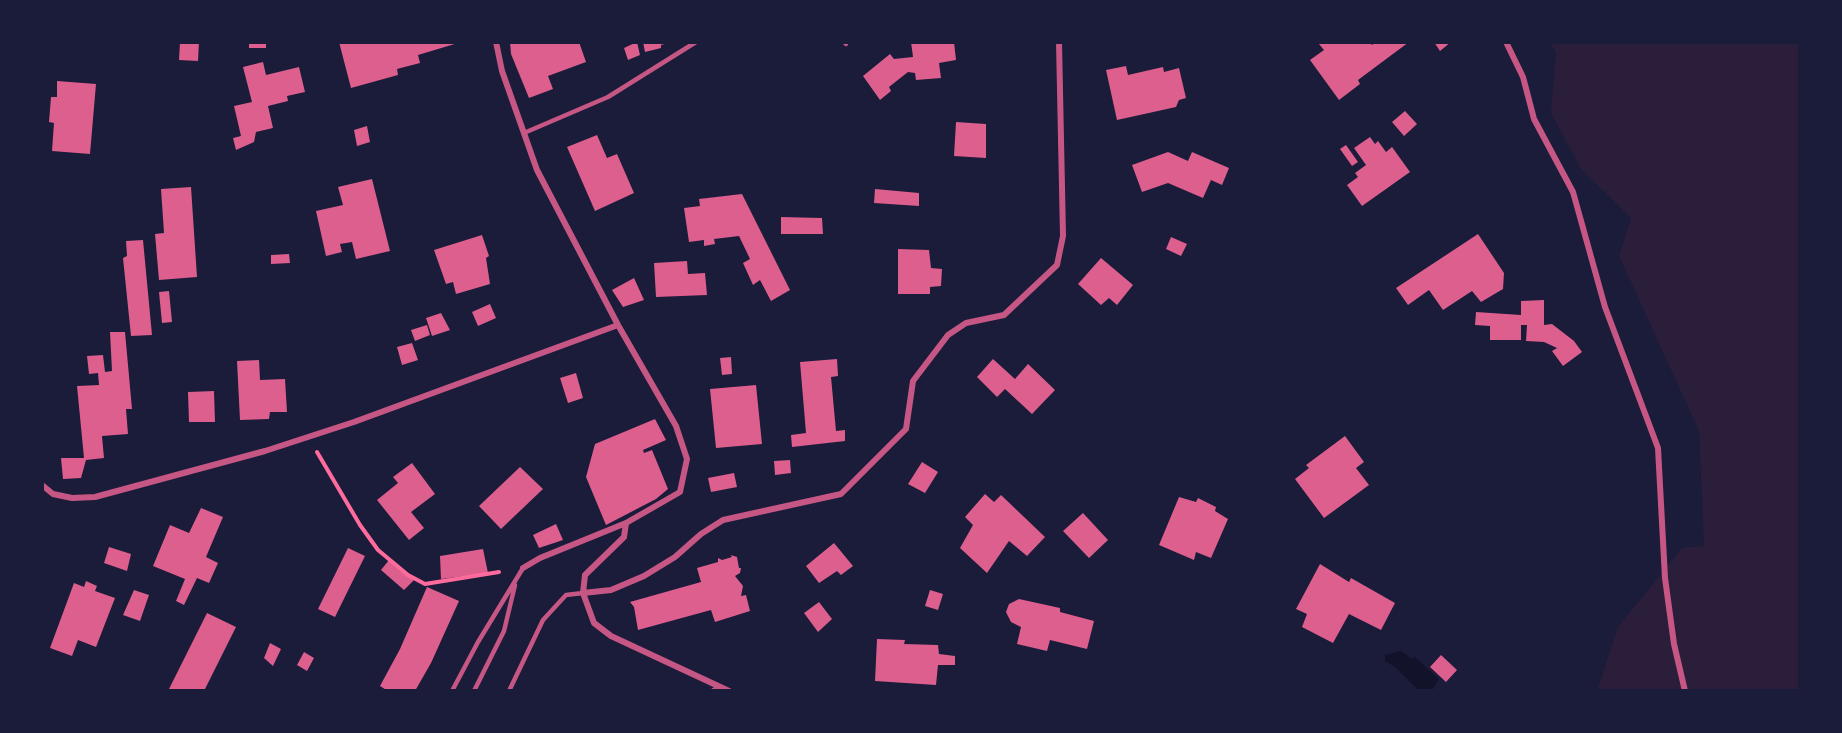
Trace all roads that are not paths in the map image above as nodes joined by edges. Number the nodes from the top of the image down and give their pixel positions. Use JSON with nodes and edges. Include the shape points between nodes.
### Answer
{"nodes":[{"id":1,"x":496,"y":42,"type":"edge"},
{"id":2,"x":696,"y":42,"type":"edge"},
{"id":3,"x":1059,"y":42,"type":"edge"},
{"id":4,"x":1506,"y":42,"type":"edge"},
{"id":5,"x":524,"y":133,"type":"junction"},
{"id":6,"x":618,"y":325,"type":"junction"},
{"id":7,"x":42,"y":485,"type":"edge"},
{"id":8,"x":626,"y":523,"type":"junction"},
{"id":9,"x":523,"y":568,"type":"joint"},
{"id":10,"x":516,"y":580,"type":"junction"},
{"id":11,"x":583,"y":593,"type":"junction"},
{"id":12,"x":718,"y":687,"type":"junction"},
{"id":13,"x":452,"y":691,"type":"edge"},
{"id":14,"x":474,"y":691,"type":"edge"},
{"id":15,"x":509,"y":691,"type":"edge"},
{"id":16,"x":712,"y":691,"type":"edge"},
{"id":17,"x":729,"y":691,"type":"edge"},
{"id":18,"x":1684,"y":691,"type":"edge"}],
"edges":[{"from":1,"to":5,"type":"street"},
{"from":2,"to":5,"type":"lane","via":[[608,97]]},
{"from":3,"to":11,"type":"street","via":[[1063,236],[1057,265],[1004,315],[966,323],[948,335],[913,381],[906,429],[841,494],[723,520],[644,576],[611,590]]},
{"from":4,"to":18,"type":"street","via":[[1522,77],[1534,119],[1573,192],[1605,307],[1658,448],[1665,578]]},
{"from":5,"to":6,"type":"street","via":[[537,170]]},
{"from":6,"to":7,"type":"street","via":[[308,437],[95,497],[53,494]]},
{"from":6,"to":8,"type":"street","via":[[676,426],[687,459],[680,492]]},
{"from":8,"to":9,"type":"street"},
{"from":8,"to":11,"type":"street","via":[[624,537],[585,575]]},
{"from":9,"to":10,"type":"lane"},
{"from":10,"to":13,"type":"lane"},
{"from":10,"to":14,"type":"lane","via":[[504,631]]},
{"from":11,"to":12,"type":"street","via":[[594,623],[611,636]]},
{"from":11,"to":15,"type":"lane","via":[[566,595],[543,620]]},
{"from":12,"to":16,"type":"lane"},
{"from":12,"to":17,"type":"street"}]}
